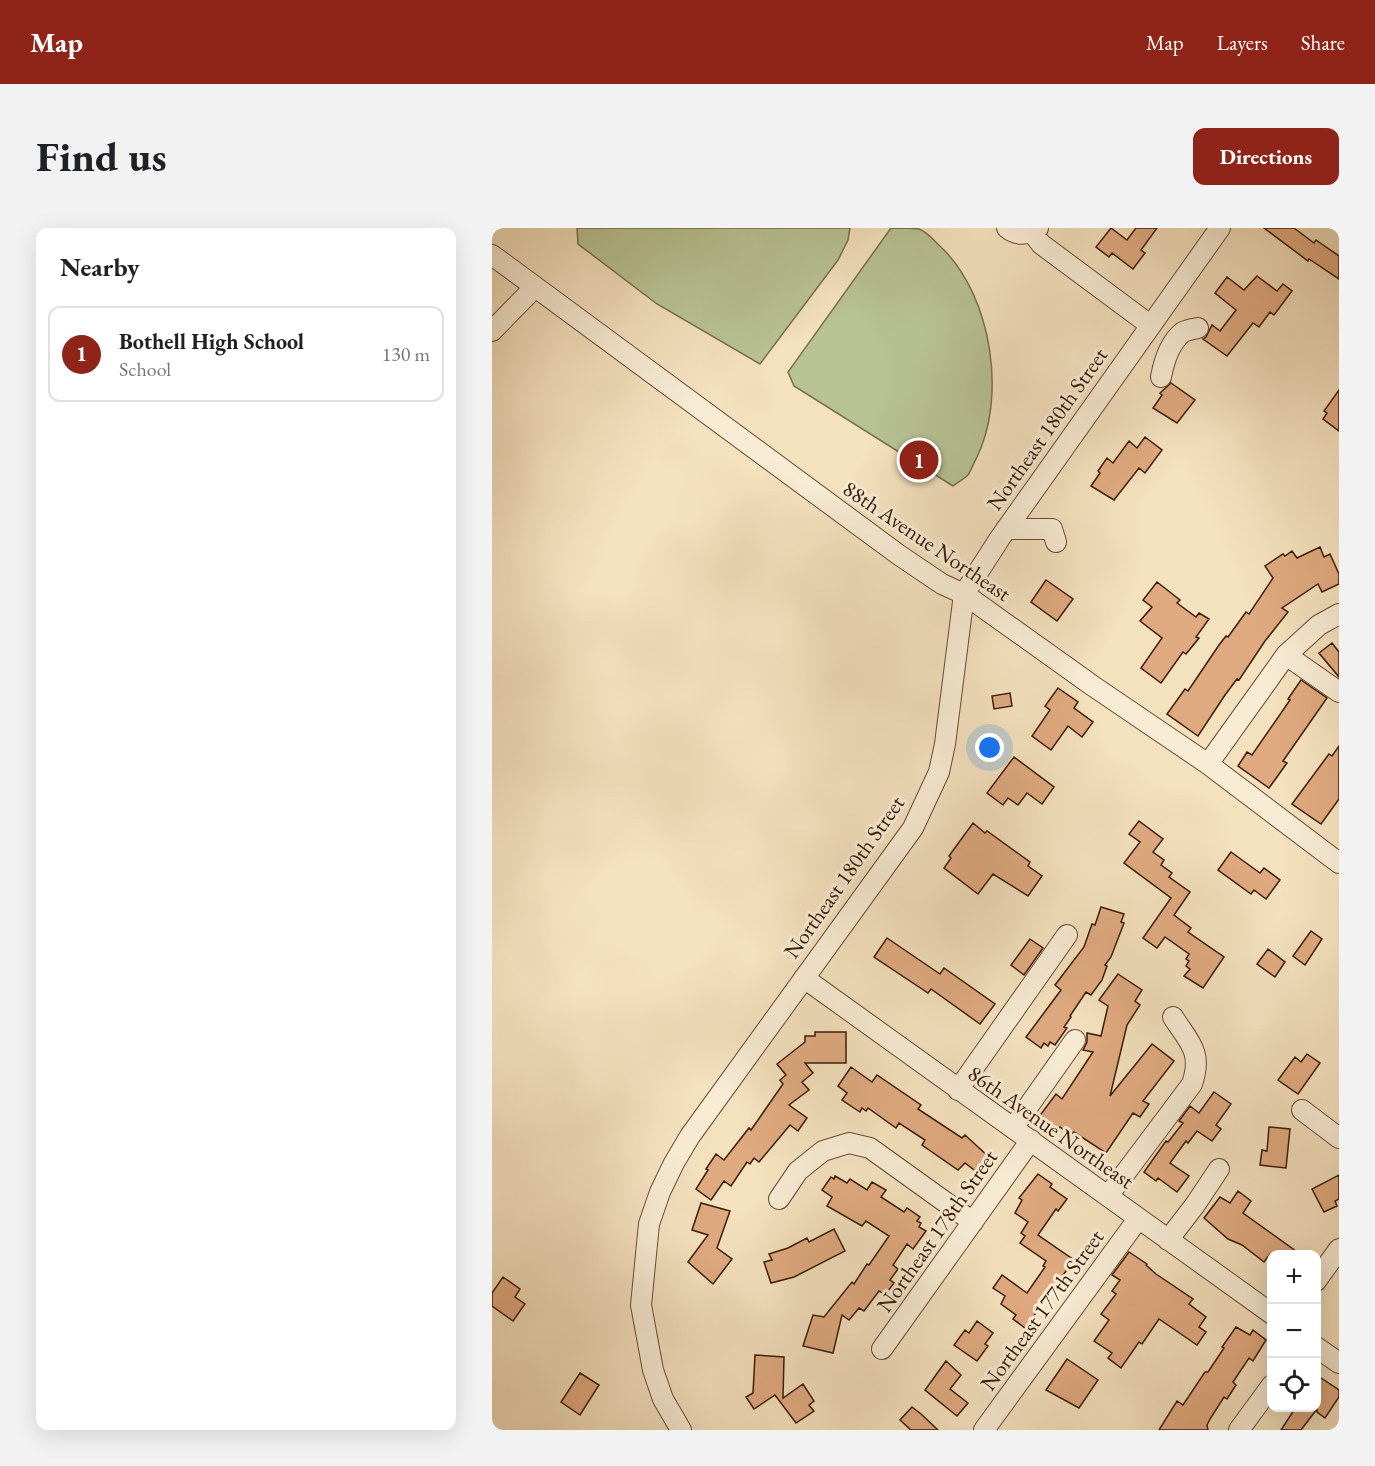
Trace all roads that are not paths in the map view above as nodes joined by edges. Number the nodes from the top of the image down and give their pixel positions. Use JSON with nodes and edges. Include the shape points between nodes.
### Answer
{"nodes":[{"id":1,"x":1007,"y":228,"type":"edge"},
{"id":2,"x":1220,"y":228,"type":"edge"},
{"id":3,"x":1035,"y":230,"type":"edge"},
{"id":4,"x":492,"y":255,"type":"edge"},
{"id":5,"x":535,"y":287,"type":"junction"},
{"id":6,"x":1148,"y":328,"type":"junction"},
{"id":7,"x":1198,"y":328,"type":"dead end"},
{"id":8,"x":492,"y":331,"type":"edge"},
{"id":9,"x":1171,"y":350,"type":"junction"},
{"id":10,"x":1161,"y":377,"type":"dead end"},
{"id":11,"x":1006,"y":529,"type":"junction"},
{"id":12,"x":1056,"y":542,"type":"dead end"},
{"id":13,"x":964,"y":594,"type":"junction"},
{"id":14,"x":1339,"y":614,"type":"edge"},
{"id":15,"x":1286,"y":655,"type":"junction"},
{"id":16,"x":1339,"y":692,"type":"edge"},
{"id":17,"x":1208,"y":764,"type":"junction"},
{"id":18,"x":1339,"y":863,"type":"edge"},
{"id":19,"x":1067,"y":935,"type":"dead end"},
{"id":20,"x":804,"y":978,"type":"junction"},
{"id":21,"x":1173,"y":1017,"type":"dead end"},
{"id":22,"x":1075,"y":1040,"type":"dead end"},
{"id":23,"x":958,"y":1090,"type":"junction"},
{"id":24,"x":1302,"y":1110,"type":"dead end"},
{"id":25,"x":1013,"y":1128,"type":"junction"},
{"id":26,"x":1339,"y":1138,"type":"edge"},
{"id":27,"x":1031,"y":1140,"type":"junction"},
{"id":28,"x":1218,"y":1170,"type":"dead end"},
{"id":29,"x":1108,"y":1196,"type":"junction"},
{"id":30,"x":779,"y":1198,"type":"dead end"},
{"id":31,"x":1138,"y":1219,"type":"junction"},
{"id":32,"x":973,"y":1222,"type":"junction"},
{"id":33,"x":1168,"y":1240,"type":"junction"},
{"id":34,"x":1339,"y":1249,"type":"edge"},
{"id":35,"x":1321,"y":1275,"type":"edge"},
{"id":36,"x":1267,"y":1310,"type":"edge"},
{"id":37,"x":882,"y":1349,"type":"dead end"},
{"id":38,"x":1321,"y":1350,"type":"edge"},
{"id":39,"x":1339,"y":1363,"type":"edge"},
{"id":40,"x":1267,"y":1392,"type":"edge"},
{"id":41,"x":681,"y":1430,"type":"edge"},
{"id":42,"x":984,"y":1430,"type":"edge"},
{"id":43,"x":1239,"y":1430,"type":"edge"}],
"edges":[{"from":1,"to":3,"type":"street","via":[[1018,234]]},
{"from":2,"to":6,"type":"street","name":"Northeast 180th Street"},
{"from":3,"to":6,"type":"street","via":[[1041,244]]},
{"from":4,"to":5,"type":"street","name":"88th Avenue Northeast"},
{"from":5,"to":8,"type":"street"},
{"from":5,"to":13,"type":"street","name":"88th Avenue Northeast","via":[[899,555]]},
{"from":6,"to":9,"type":"street"},
{"from":6,"to":11,"type":"street","name":"Northeast 180th Street"},
{"from":7,"to":9,"type":"street","via":[[1184,331]]},
{"from":9,"to":10,"type":"street"},
{"from":11,"to":12,"type":"street","via":[[1052,529]]},
{"from":11,"to":13,"type":"street","name":"Northeast 180th Street"},
{"from":13,"to":17,"type":"street","name":"88th Avenue Northeast"},
{"from":13,"to":20,"type":"street","name":"Northeast 180th Street","via":[[939,772],[913,828]]},
{"from":14,"to":15,"type":"street","via":[[1319,625]]},
{"from":15,"to":16,"type":"street"},
{"from":15,"to":17,"type":"street"},
{"from":17,"to":18,"type":"street","name":"88th Avenue Northeast"},
{"from":19,"to":23,"type":"street"},
{"from":20,"to":23,"type":"street","name":"86th Avenue Northeast"},
{"from":20,"to":41,"type":"street","name":"Northeast 180th Street","via":[[690,1136],[660,1192],[649,1224],[641,1305],[646,1341],[663,1399]]},
{"from":21,"to":29,"type":"street","via":[[1196,1052],[1197,1069],[1192,1084]]},
{"from":22,"to":25,"type":"street"},
{"from":23,"to":25,"type":"street","name":"86th Avenue Northeast"},
{"from":24,"to":26,"type":"street"},
{"from":25,"to":27,"type":"street","name":"86th Avenue Northeast"},
{"from":27,"to":29,"type":"street","name":"86th Avenue Northeast"},
{"from":27,"to":32,"type":"street","name":"Northeast 178th Street"},
{"from":28,"to":33,"type":"street"},
{"from":29,"to":31,"type":"street","name":"86th Avenue Northeast"},
{"from":30,"to":32,"type":"street","via":[[798,1171],[823,1151],[849,1143],[870,1148]]},
{"from":31,"to":33,"type":"street","name":"86th Avenue Northeast"},
{"from":31,"to":42,"type":"street","name":"Northeast 177th Street"},
{"from":32,"to":37,"type":"street","name":"Northeast 178th Street"},
{"from":33,"to":36,"type":"street","name":"86th Avenue Northeast"},
{"from":34,"to":35,"type":"street"},
{"from":38,"to":39,"type":"street"},
{"from":40,"to":43,"type":"street"}]}
